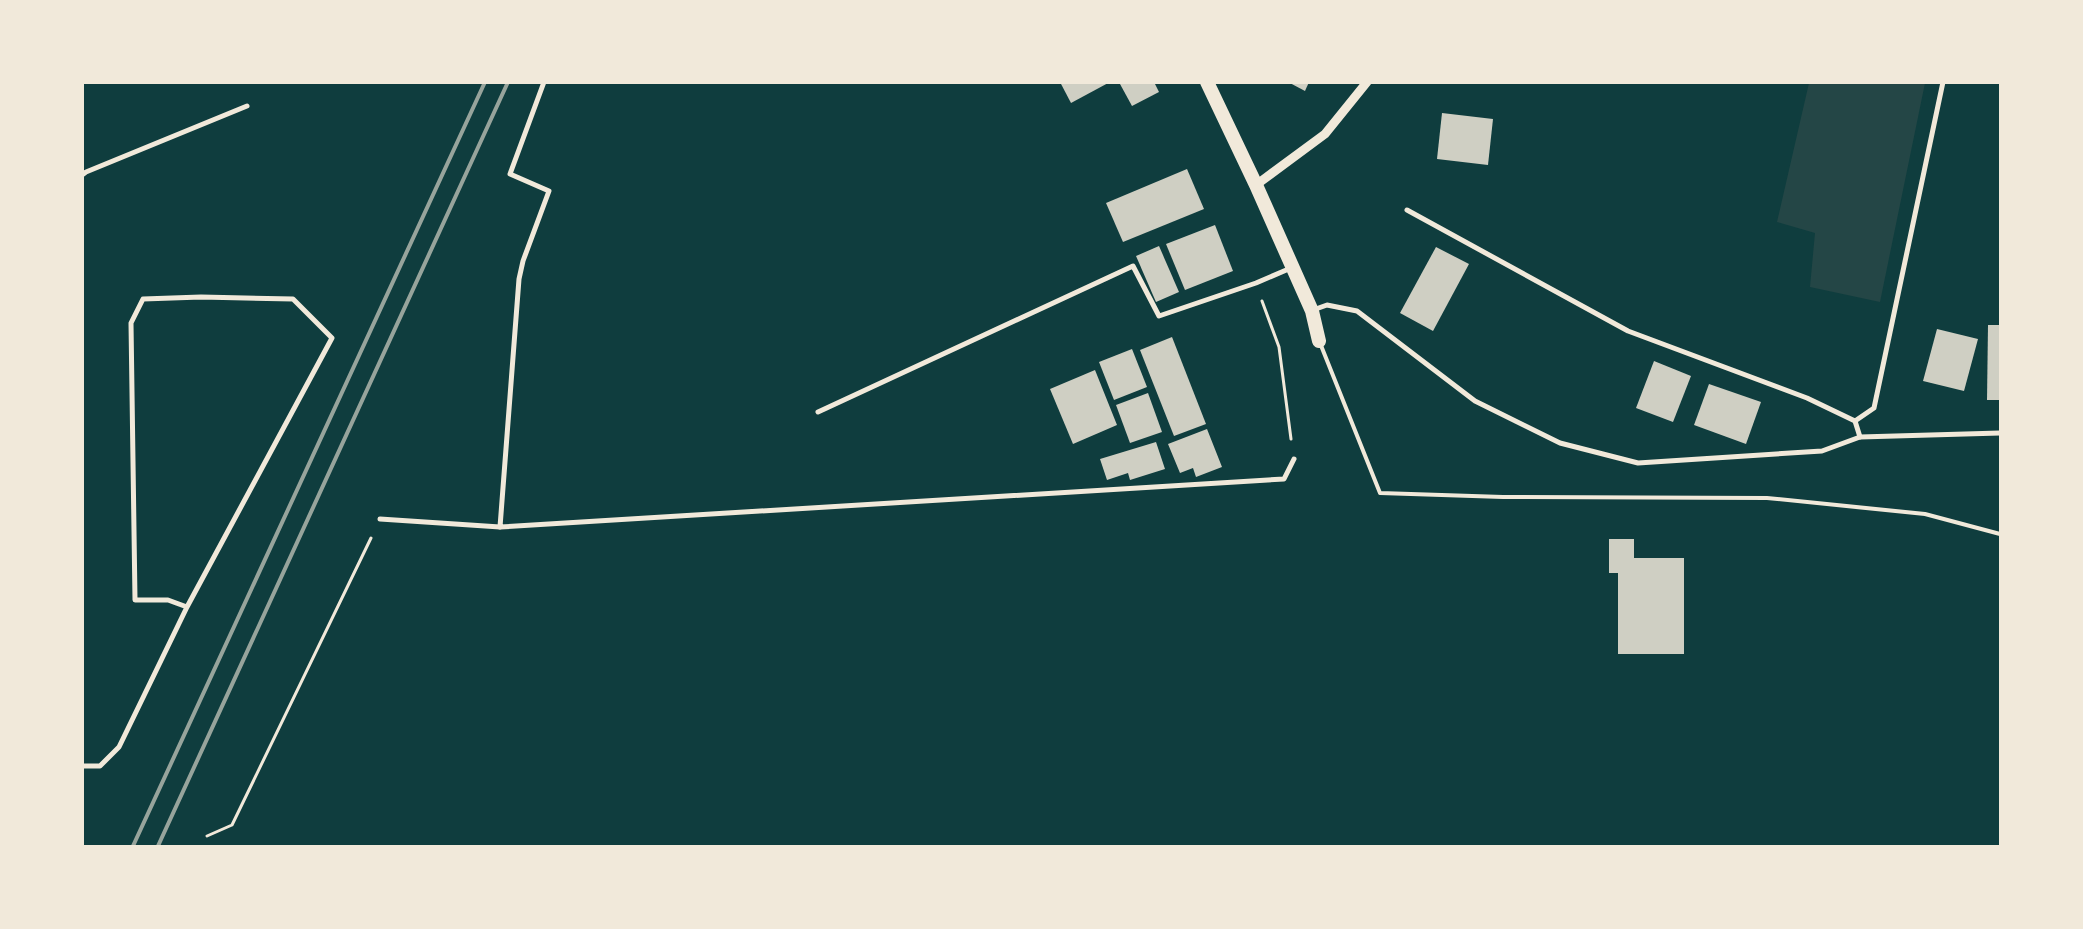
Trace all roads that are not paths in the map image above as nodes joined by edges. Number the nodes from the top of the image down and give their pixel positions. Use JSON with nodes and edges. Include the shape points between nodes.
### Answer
{"nodes":[{"id":1,"x":544,"y":82,"type":"edge"},
{"id":2,"x":1207,"y":82,"type":"edge"},
{"id":3,"x":1367,"y":82,"type":"edge"},
{"id":4,"x":1943,"y":82,"type":"edge"},
{"id":5,"x":247,"y":106,"type":"dead end"},
{"id":6,"x":82,"y":175,"type":"edge"},
{"id":7,"x":1256,"y":186,"type":"junction"},
{"id":8,"x":1407,"y":210,"type":"dead end"},
{"id":9,"x":1291,"y":268,"type":"junction"},
{"id":10,"x":1312,"y":310,"type":"junction"},
{"id":11,"x":1319,"y":341,"type":"joint"},
{"id":12,"x":818,"y":412,"type":"dead end"},
{"id":13,"x":1854,"y":421,"type":"junction"},
{"id":14,"x":2000,"y":433,"type":"edge"},
{"id":15,"x":1860,"y":437,"type":"junction"},
{"id":16,"x":1294,"y":459,"type":"road end"},
{"id":17,"x":380,"y":519,"type":"road end"},
{"id":18,"x":500,"y":528,"type":"junction"},
{"id":19,"x":2000,"y":534,"type":"edge"},
{"id":20,"x":187,"y":607,"type":"junction"},
{"id":21,"x":82,"y":766,"type":"edge"}],
"edges":[{"from":1,"to":18,"type":"street","via":[[510,174],[549,191],[523,260],[520,278]]},
{"from":2,"to":7,"type":"highway"},
{"from":3,"to":7,"type":"street","via":[[1325,134]]},
{"from":4,"to":13,"type":"street","via":[[1874,408]]},
{"from":5,"to":6,"type":"street"},
{"from":7,"to":9,"type":"highway"},
{"from":8,"to":13,"type":"street","via":[[1628,332],[1807,398]]},
{"from":9,"to":10,"type":"highway"},
{"from":9,"to":12,"type":"street","via":[[1159,316],[1133,266]]},
{"from":10,"to":11,"type":"highway"},
{"from":10,"to":15,"type":"street","via":[[1327,305],[1357,311],[1475,401],[1560,442],[1638,463],[1822,451]]},
{"from":11,"to":19,"type":"lane","via":[[1380,493],[1767,498],[1925,514]]},
{"from":13,"to":15,"type":"street"},
{"from":14,"to":15,"type":"street"},
{"from":16,"to":18,"type":"street","via":[[1284,479]]},
{"from":17,"to":18,"type":"street"},
{"from":20,"to":20,"type":"street","via":[[332,338],[293,300],[201,297],[143,300],[131,323],[135,600],[168,600]]},
{"from":20,"to":21,"type":"street","via":[[119,747],[100,766]]}]}
